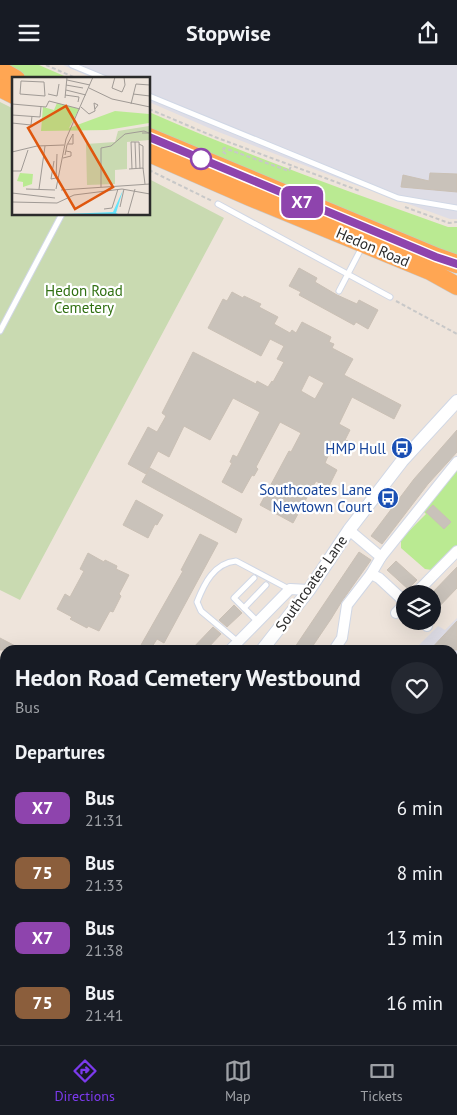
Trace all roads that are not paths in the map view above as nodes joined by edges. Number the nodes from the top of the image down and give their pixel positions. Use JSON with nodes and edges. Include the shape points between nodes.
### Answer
{"nodes":[{"id":1,"x":72,"y":65,"type":"edge"},
{"id":2,"x":0,"y":71,"type":"edge"},
{"id":3,"x":12,"y":77,"type":"edge"},
{"id":4,"x":101,"y":77,"type":"edge"},
{"id":5,"x":0,"y":88,"type":"edge"},
{"id":6,"x":12,"y":94,"type":"edge"},
{"id":7,"x":150,"y":96,"type":"edge"},
{"id":8,"x":150,"y":137,"type":"edge"},
{"id":9,"x":150,"y":153,"type":"edge"},
{"id":10,"x":218,"y":204,"type":"road end"},
{"id":11,"x":457,"y":208,"type":"edge"},
{"id":12,"x":61,"y":215,"type":"edge"},
{"id":13,"x":363,"y":244,"type":"junction"},
{"id":14,"x":457,"y":264,"type":"edge"},
{"id":15,"x":348,"y":274,"type":"junction"},
{"id":16,"x":457,"y":286,"type":"edge"},
{"id":17,"x":339,"y":291,"type":"dead end"},
{"id":18,"x":390,"y":297,"type":"road end"},
{"id":19,"x":0,"y":331,"type":"edge"},
{"id":20,"x":457,"y":401,"type":"edge"},
{"id":21,"x":457,"y":462,"type":"edge"},
{"id":22,"x":349,"y":530,"type":"junction"},
{"id":23,"x":457,"y":551,"type":"edge"},
{"id":24,"x":381,"y":557,"type":"junction"},
{"id":25,"x":371,"y":574,"type":"junction"},
{"id":26,"x":254,"y":578,"type":"dead end"},
{"id":27,"x":266,"y":585,"type":"dead end"},
{"id":28,"x":424,"y":585,"type":"edge"},
{"id":29,"x":290,"y":589,"type":"junction"},
{"id":30,"x":309,"y":590,"type":"junction"},
{"id":31,"x":396,"y":595,"type":"edge"},
{"id":32,"x":244,"y":608,"type":"junction"},
{"id":33,"x":257,"y":621,"type":"junction"},
{"id":34,"x":238,"y":642,"type":"junction"},
{"id":35,"x":235,"y":645,"type":"edge"},
{"id":36,"x":266,"y":645,"type":"edge"},
{"id":37,"x":337,"y":645,"type":"edge"}],
"edges":[{"from":1,"to":4,"type":"lane"},
{"from":2,"to":3,"type":"highway"},
{"from":5,"to":6,"type":"highway"},
{"from":7,"to":11,"type":"lane","via":[[398,198]]},
{"from":8,"to":14,"type":"highway","name":"Hedon Road"},
{"from":9,"to":13,"type":"highway","name":"Hedon Road"},
{"from":10,"to":15,"type":"lane"},
{"from":12,"to":19,"type":"lane"},
{"from":13,"to":15,"type":"lane"},
{"from":13,"to":16,"type":"highway","name":"Hedon Road","via":[[430,271]]},
{"from":15,"to":17,"type":"lane"},
{"from":15,"to":18,"type":"lane"},
{"from":20,"to":22,"type":"street","name":"Southcoates Lane","via":[[402,461]]},
{"from":21,"to":24,"type":"street"},
{"from":22,"to":24,"type":"street"},
{"from":22,"to":30,"type":"street","name":"Southcoates Lane"},
{"from":23,"to":28,"type":"street"},
{"from":24,"to":25,"type":"street"},
{"from":25,"to":31,"type":"street"},
{"from":25,"to":37,"type":"street","via":[[347,605],[342,638]]},
{"from":26,"to":32,"type":"lane","via":[[234,598]]},
{"from":27,"to":32,"type":"lane"},
{"from":29,"to":30,"type":"street"},
{"from":29,"to":33,"type":"street"},
{"from":29,"to":34,"type":"lane","via":[[236,561],[226,561],[213,572],[197,602],[201,611]]},
{"from":30,"to":36,"type":"street","name":"Southcoates Lane"},
{"from":32,"to":33,"type":"lane"},
{"from":33,"to":34,"type":"street"},
{"from":34,"to":35,"type":"street"}]}
